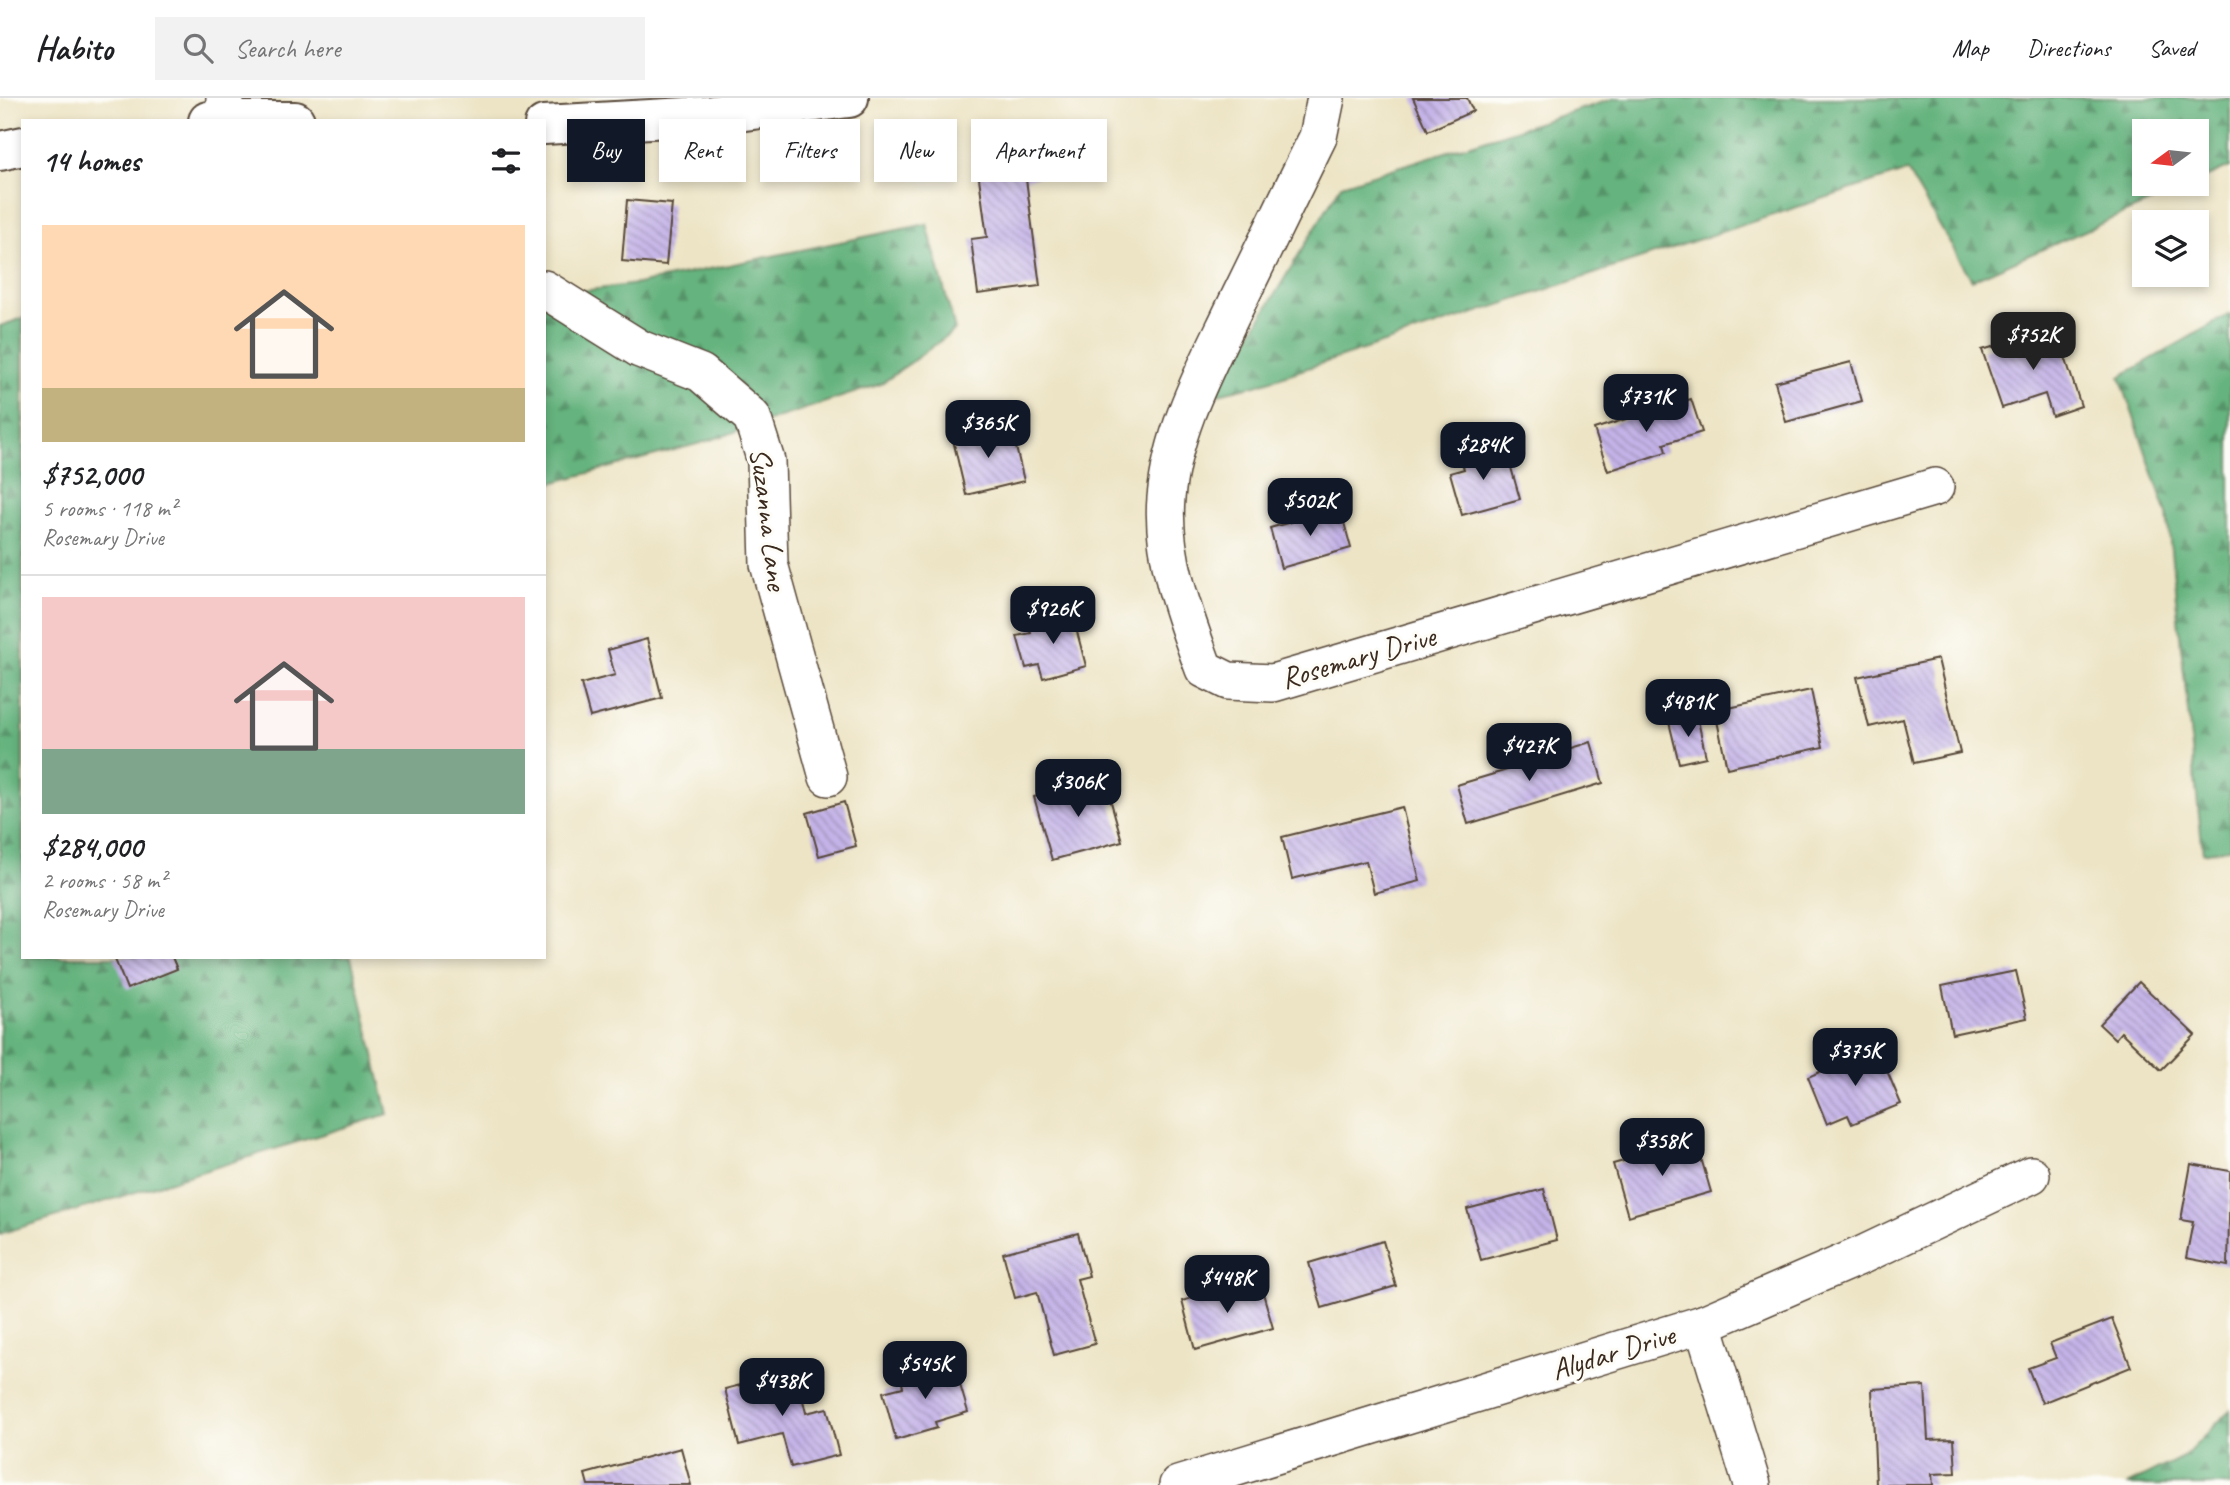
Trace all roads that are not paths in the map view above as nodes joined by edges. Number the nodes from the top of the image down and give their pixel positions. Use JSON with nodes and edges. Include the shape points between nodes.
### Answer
{"nodes":[{"id":1,"x":849,"y":98,"type":"edge"},
{"id":2,"x":1326,"y":98,"type":"edge"},
{"id":3,"x":219,"y":113,"type":"edge"},
{"id":4,"x":277,"y":119,"type":"edge"},
{"id":5,"x":546,"y":125,"type":"edge"},
{"id":6,"x":21,"y":146,"type":"edge"},
{"id":7,"x":0,"y":151,"type":"edge"},
{"id":8,"x":546,"y":290,"type":"edge"},
{"id":9,"x":1935,"y":487,"type":"dead end"},
{"id":10,"x":828,"y":777,"type":"dead end"},
{"id":11,"x":2031,"y":1175,"type":"dead end"},
{"id":12,"x":1703,"y":1324,"type":"junction"},
{"id":13,"x":1178,"y":1485,"type":"edge"},
{"id":14,"x":1752,"y":1485,"type":"edge"}],
"edges":[{"from":1,"to":5,"type":"street","via":[[704,116]]},
{"from":2,"to":9,"type":"street","name":"Rosemary Drive","via":[[1318,137],[1186,408],[1174,459],[1166,499],[1168,544],[1204,669],[1228,681],[1273,683]]},
{"from":3,"to":4,"type":"street"},
{"from":6,"to":7,"type":"street"},
{"from":8,"to":10,"type":"street","name":"Suzanna Lane","via":[[640,349],[701,373],[752,417],[766,461],[769,564]]},
{"from":11,"to":12,"type":"street","name":"Alydar Drive"},
{"from":12,"to":13,"type":"street","name":"Alydar Drive"},
{"from":12,"to":14,"type":"street"}]}
